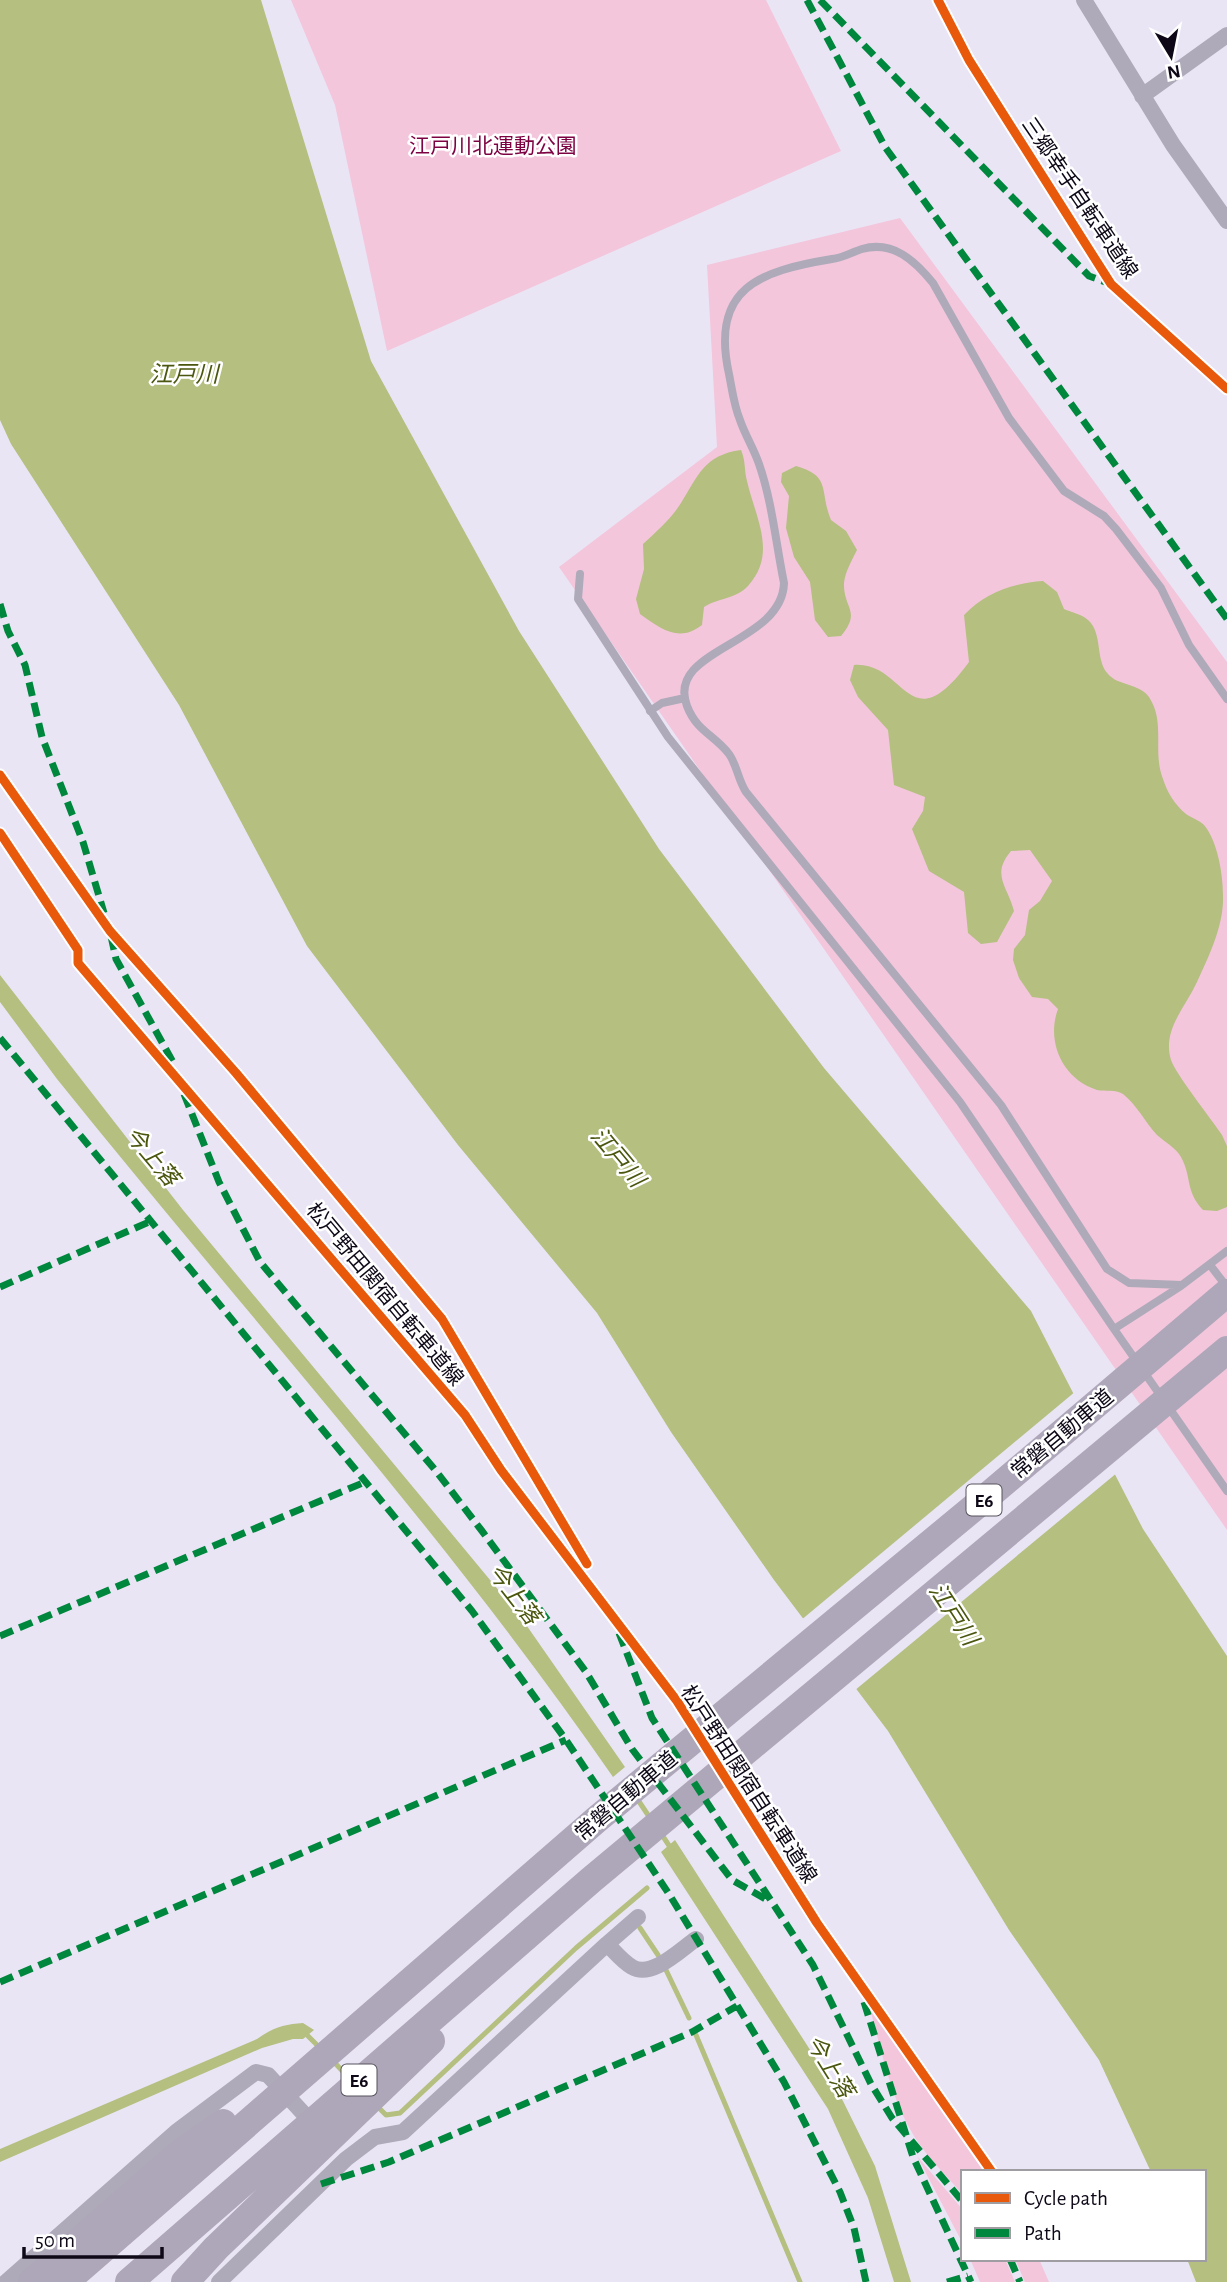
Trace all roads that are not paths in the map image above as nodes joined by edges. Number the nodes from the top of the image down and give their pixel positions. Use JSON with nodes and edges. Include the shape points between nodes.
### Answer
{"nodes":[{"id":1,"x":1084,"y":0,"type":"edge"},
{"id":2,"x":1227,"y":35,"type":"edge"},
{"id":3,"x":1142,"y":96,"type":"junction"},
{"id":4,"x":1227,"y":221,"type":"edge"},
{"id":5,"x":580,"y":574,"type":"dead end"},
{"id":6,"x":685,"y":698,"type":"junction"},
{"id":7,"x":1227,"y":699,"type":"edge"},
{"id":8,"x":650,"y":711,"type":"junction"},
{"id":9,"x":1227,"y":1251,"type":"edge"},
{"id":10,"x":1210,"y":1265,"type":"junction"},
{"id":11,"x":1182,"y":1285,"type":"junction"},
{"id":12,"x":1227,"y":1287,"type":"edge"},
{"id":13,"x":1227,"y":1293,"type":"edge"},
{"id":14,"x":1114,"y":1329,"type":"junction"},
{"id":15,"x":1227,"y":1350,"type":"edge"},
{"id":16,"x":1227,"y":1491,"type":"edge"},
{"id":17,"x":591,"y":1880,"type":"junction"},
{"id":18,"x":638,"y":1917,"type":"dead end"},
{"id":19,"x":696,"y":1939,"type":"dead end"},
{"id":20,"x":607,"y":1944,"type":"junction"},
{"id":21,"x":345,"y":2037,"type":"junction"},
{"id":22,"x":346,"y":2159,"type":"junction"},
{"id":23,"x":6,"y":2282,"type":"edge"},
{"id":24,"x":32,"y":2282,"type":"edge"},
{"id":25,"x":65,"y":2282,"type":"edge"},
{"id":26,"x":129,"y":2282,"type":"edge"},
{"id":27,"x":185,"y":2282,"type":"edge"},
{"id":28,"x":219,"y":2282,"type":"edge"}],
"edges":[{"from":1,"to":3,"type":"street"},
{"from":2,"to":3,"type":"street"},
{"from":3,"to":4,"type":"street"},
{"from":5,"to":8,"type":"lane","via":[[579,599]]},
{"from":6,"to":7,"type":"lane","via":[[684,683],[695,665],[757,628],[784,597],[761,472],[738,418],[723,348],[731,305],[745,286],[761,276],[881,246],[900,251],[933,283],[1009,418],[1064,491],[1116,529],[1161,588],[1189,645]]},
{"from":6,"to":8,"type":"lane"},
{"from":6,"to":11,"type":"lane","via":[[701,731],[727,751],[746,792],[1001,1105],[1107,1269],[1129,1283]]},
{"from":8,"to":14,"type":"lane","via":[[960,1102]]},
{"from":9,"to":10,"type":"lane"},
{"from":10,"to":11,"type":"lane"},
{"from":10,"to":12,"type":"lane"},
{"from":11,"to":14,"type":"lane"},
{"from":13,"to":21,"type":"highway","name":"常磐自動車道","number":"E6","via":[[596,1820]]},
{"from":14,"to":16,"type":"lane"},
{"from":15,"to":17,"type":"highway","name":"常磐自動車道","number":"E6"},
{"from":17,"to":26,"type":"highway","name":"常磐自動車道","number":"E6"},
{"from":17,"to":27,"type":"highway"},
{"from":18,"to":20,"type":"street"},
{"from":19,"to":20,"type":"street","via":[[656,1967],[641,1970]]},
{"from":20,"to":22,"type":"street","via":[[403,2132],[375,2137]]},
{"from":21,"to":24,"type":"highway","via":[[180,2154]]},
{"from":21,"to":25,"type":"highway","name":"常磐自動車道","number":"E6"},
{"from":22,"to":23,"type":"street","via":[[268,2076],[256,2072],[166,2140]]},
{"from":22,"to":28,"type":"street"}]}
